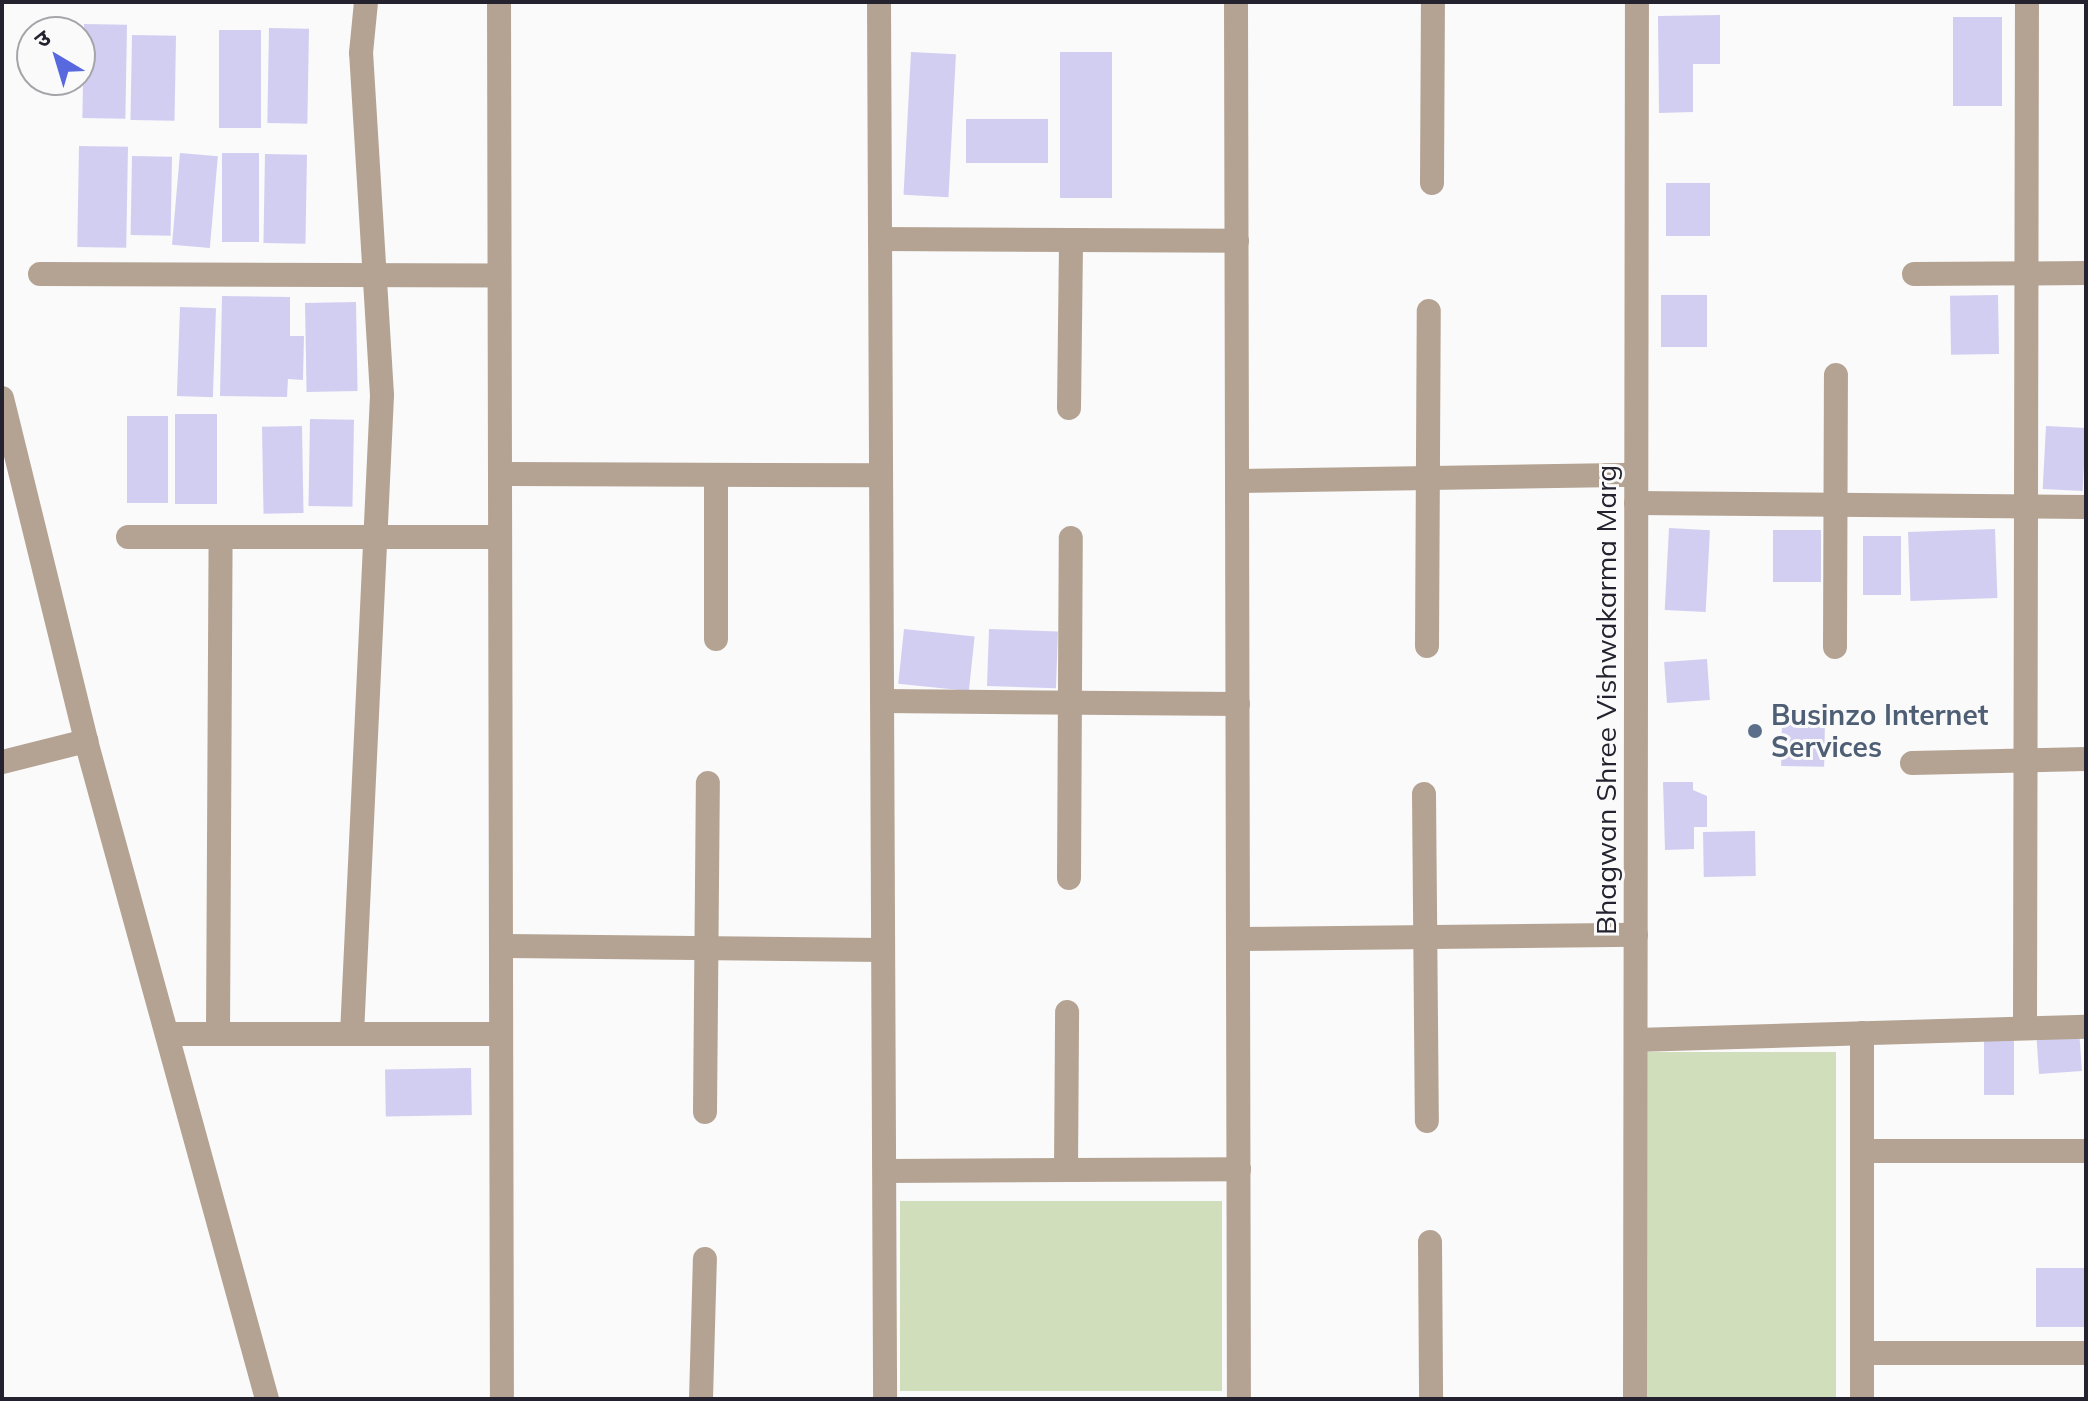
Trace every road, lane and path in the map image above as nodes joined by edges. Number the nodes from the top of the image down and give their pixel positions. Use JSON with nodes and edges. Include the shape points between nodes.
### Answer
{"nodes":[{"id":1,"x":366,"y":2,"type":"edge"},
{"id":2,"x":499,"y":2,"type":"edge"},
{"id":3,"x":879,"y":2,"type":"edge"},
{"id":4,"x":1236,"y":2,"type":"edge"},
{"id":5,"x":1433,"y":2,"type":"edge"},
{"id":6,"x":1637,"y":2,"type":"edge"},
{"id":7,"x":2027,"y":2,"type":"edge"},
{"id":8,"x":1432,"y":183,"type":"dead end"},
{"id":9,"x":880,"y":239,"type":"junction"},
{"id":10,"x":1071,"y":241,"type":"junction"},
{"id":11,"x":1237,"y":241,"type":"junction"},
{"id":12,"x":2086,"y":273,"type":"edge"},
{"id":13,"x":40,"y":274,"type":"dead end"},
{"id":14,"x":1914,"y":274,"type":"dead end"},
{"id":15,"x":2027,"y":274,"type":"junction"},
{"id":16,"x":373,"y":276,"type":"junction"},
{"id":17,"x":499,"y":276,"type":"junction"},
{"id":18,"x":1429,"y":311,"type":"dead end"},
{"id":19,"x":1836,"y":375,"type":"dead end"},
{"id":20,"x":1069,"y":408,"type":"dead end"},
{"id":21,"x":3,"y":409,"type":"edge"},
{"id":22,"x":500,"y":474,"type":"junction"},
{"id":23,"x":716,"y":475,"type":"junction"},
{"id":24,"x":881,"y":475,"type":"junction"},
{"id":25,"x":1636,"y":475,"type":"junction"},
{"id":26,"x":1428,"y":478,"type":"junction"},
{"id":27,"x":1237,"y":481,"type":"junction"},
{"id":28,"x":1636,"y":503,"type":"junction"},
{"id":29,"x":1835,"y":505,"type":"junction"},
{"id":30,"x":2026,"y":506,"type":"junction"},
{"id":31,"x":2086,"y":507,"type":"edge"},
{"id":32,"x":128,"y":537,"type":"dead end"},
{"id":33,"x":500,"y":537,"type":"junction"},
{"id":34,"x":372,"y":538,"type":"junction"},
{"id":35,"x":1071,"y":538,"type":"dead end"},
{"id":36,"x":221,"y":539,"type":"junction"},
{"id":37,"x":716,"y":639,"type":"dead end"},
{"id":38,"x":1427,"y":646,"type":"dead end"},
{"id":39,"x":1835,"y":647,"type":"dead end"},
{"id":40,"x":882,"y":701,"type":"junction"},
{"id":41,"x":1070,"y":702,"type":"junction"},
{"id":42,"x":1238,"y":704,"type":"junction"},
{"id":43,"x":86,"y":741,"type":"junction"},
{"id":44,"x":2086,"y":759,"type":"edge"},
{"id":45,"x":2026,"y":760,"type":"junction"},
{"id":46,"x":2,"y":762,"type":"edge"},
{"id":47,"x":1912,"y":763,"type":"dead end"},
{"id":48,"x":708,"y":783,"type":"dead end"},
{"id":49,"x":1424,"y":794,"type":"dead end"},
{"id":50,"x":1069,"y":878,"type":"dead end"},
{"id":51,"x":1636,"y":935,"type":"junction"},
{"id":52,"x":1425,"y":937,"type":"junction"},
{"id":53,"x":1238,"y":939,"type":"junction"},
{"id":54,"x":501,"y":946,"type":"junction"},
{"id":55,"x":707,"y":948,"type":"junction"},
{"id":56,"x":883,"y":950,"type":"junction"},
{"id":57,"x":1067,"y":1012,"type":"dead end"},
{"id":58,"x":2086,"y":1027,"type":"edge"},
{"id":59,"x":2025,"y":1028,"type":"junction"},
{"id":60,"x":1862,"y":1033,"type":"junction"},
{"id":61,"x":168,"y":1034,"type":"junction"},
{"id":62,"x":218,"y":1034,"type":"junction"},
{"id":63,"x":352,"y":1034,"type":"junction"},
{"id":64,"x":501,"y":1034,"type":"junction"},
{"id":65,"x":1636,"y":1040,"type":"junction"},
{"id":66,"x":705,"y":1112,"type":"dead end"},
{"id":67,"x":1427,"y":1121,"type":"dead end"},
{"id":68,"x":1862,"y":1151,"type":"junction"},
{"id":69,"x":2086,"y":1151,"type":"edge"},
{"id":70,"x":1239,"y":1169,"type":"junction"},
{"id":71,"x":1066,"y":1170,"type":"junction"},
{"id":72,"x":886,"y":1171,"type":"junction"},
{"id":73,"x":1430,"y":1242,"type":"dead end"},
{"id":74,"x":705,"y":1259,"type":"dead end"},
{"id":75,"x":1862,"y":1353,"type":"junction"},
{"id":76,"x":2086,"y":1353,"type":"edge"},
{"id":77,"x":267,"y":1399,"type":"edge"},
{"id":78,"x":502,"y":1399,"type":"edge"},
{"id":79,"x":701,"y":1399,"type":"edge"},
{"id":80,"x":885,"y":1399,"type":"edge"},
{"id":81,"x":1239,"y":1399,"type":"edge"},
{"id":82,"x":1431,"y":1399,"type":"edge"},
{"id":83,"x":1635,"y":1399,"type":"edge"},
{"id":84,"x":1862,"y":1399,"type":"edge"}],
"edges":[{"from":1,"to":16,"type":"street","via":[[360,44]]},
{"from":2,"to":17,"type":"street"},
{"from":3,"to":9,"type":"street"},
{"from":4,"to":11,"type":"street"},
{"from":5,"to":8,"type":"street"},
{"from":6,"to":25,"type":"street","name":"Bhagwan Shree Vishwakarma Marg"},
{"from":7,"to":15,"type":"street"},
{"from":9,"to":10,"type":"street"},
{"from":9,"to":24,"type":"street"},
{"from":10,"to":11,"type":"street"},
{"from":10,"to":20,"type":"street"},
{"from":11,"to":27,"type":"street"},
{"from":12,"to":15,"type":"street"},
{"from":13,"to":16,"type":"street"},
{"from":14,"to":15,"type":"street"},
{"from":15,"to":30,"type":"street"},
{"from":16,"to":17,"type":"street"},
{"from":16,"to":34,"type":"street","via":[[382,395]]},
{"from":17,"to":22,"type":"street"},
{"from":18,"to":26,"type":"street"},
{"from":19,"to":29,"type":"street"},
{"from":21,"to":43,"type":"street"},
{"from":22,"to":23,"type":"street"},
{"from":22,"to":33,"type":"street"},
{"from":23,"to":24,"type":"street"},
{"from":23,"to":37,"type":"street"},
{"from":24,"to":40,"type":"street"},
{"from":25,"to":26,"type":"street"},
{"from":25,"to":28,"type":"street","name":"Bhagwan Shree Vishwakarma Marg"},
{"from":26,"to":27,"type":"street"},
{"from":26,"to":38,"type":"street"},
{"from":27,"to":42,"type":"street"},
{"from":28,"to":29,"type":"street"},
{"from":28,"to":51,"type":"street","name":"Bhagwan Shree Vishwakarma Marg"},
{"from":29,"to":30,"type":"street"},
{"from":29,"to":39,"type":"street"},
{"from":30,"to":31,"type":"street"},
{"from":30,"to":45,"type":"street"},
{"from":32,"to":36,"type":"street"},
{"from":33,"to":34,"type":"street"},
{"from":33,"to":54,"type":"street"},
{"from":34,"to":36,"type":"street"},
{"from":34,"to":63,"type":"street"},
{"from":35,"to":41,"type":"street"},
{"from":36,"to":62,"type":"street"},
{"from":40,"to":41,"type":"street"},
{"from":40,"to":56,"type":"street"},
{"from":41,"to":42,"type":"street"},
{"from":41,"to":50,"type":"street"},
{"from":42,"to":53,"type":"street"},
{"from":43,"to":46,"type":"street"},
{"from":43,"to":61,"type":"street"},
{"from":44,"to":45,"type":"street"},
{"from":45,"to":47,"type":"street"},
{"from":45,"to":59,"type":"street"},
{"from":48,"to":55,"type":"street"},
{"from":49,"to":52,"type":"street"},
{"from":51,"to":52,"type":"street"},
{"from":51,"to":65,"type":"street","name":"Bhagwan Shree Vishwakarma Marg"},
{"from":52,"to":53,"type":"street"},
{"from":52,"to":67,"type":"street"},
{"from":53,"to":70,"type":"street"},
{"from":54,"to":55,"type":"street"},
{"from":54,"to":64,"type":"street"},
{"from":55,"to":56,"type":"street"},
{"from":55,"to":66,"type":"street"},
{"from":56,"to":72,"type":"street"},
{"from":57,"to":71,"type":"street"},
{"from":58,"to":59,"type":"street"},
{"from":59,"to":60,"type":"street"},
{"from":60,"to":65,"type":"street"},
{"from":60,"to":68,"type":"street"},
{"from":61,"to":62,"type":"street"},
{"from":61,"to":77,"type":"street"},
{"from":62,"to":63,"type":"street"},
{"from":63,"to":64,"type":"street"},
{"from":64,"to":78,"type":"street"},
{"from":65,"to":83,"type":"street","name":"Bhagwan Shree Vishwakarma Marg"},
{"from":68,"to":69,"type":"street"},
{"from":68,"to":75,"type":"street"},
{"from":70,"to":71,"type":"street"},
{"from":70,"to":81,"type":"street"},
{"from":71,"to":72,"type":"street"},
{"from":72,"to":80,"type":"street"},
{"from":73,"to":82,"type":"street"},
{"from":74,"to":79,"type":"street"},
{"from":75,"to":76,"type":"street"},
{"from":75,"to":84,"type":"street"}]}
